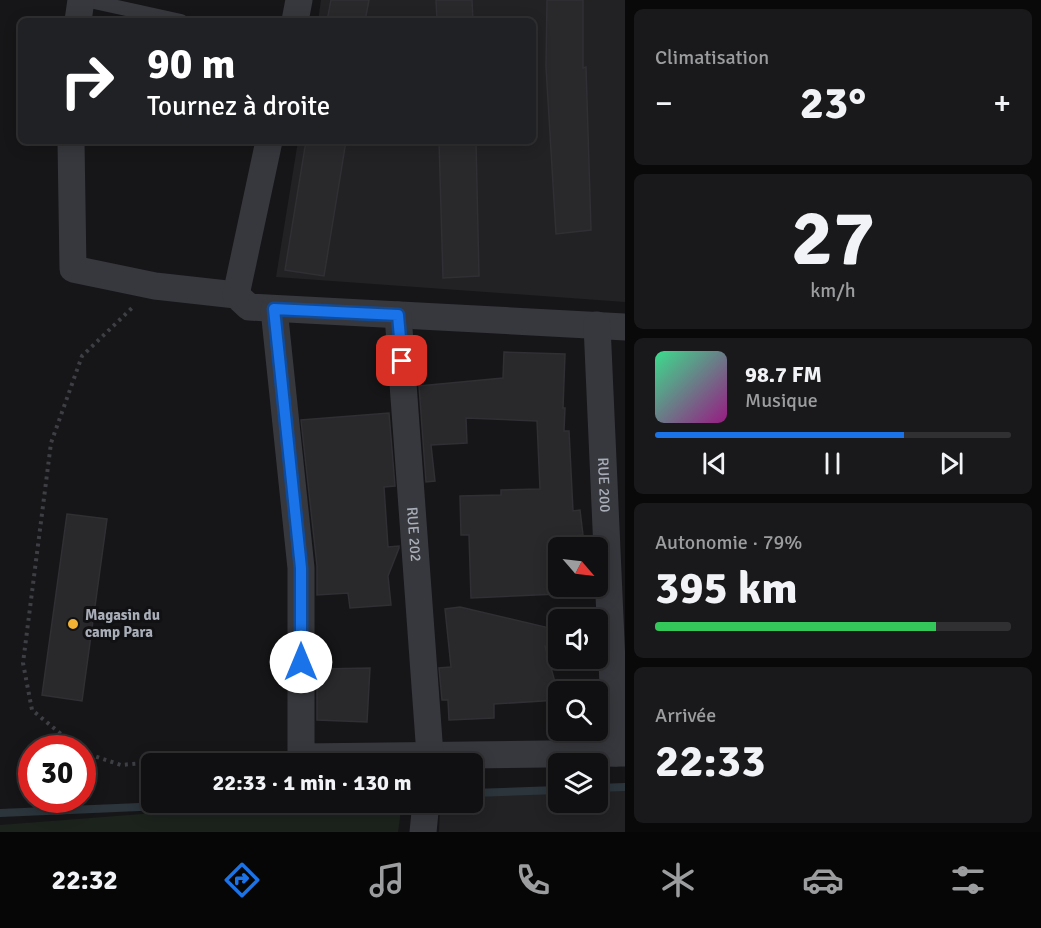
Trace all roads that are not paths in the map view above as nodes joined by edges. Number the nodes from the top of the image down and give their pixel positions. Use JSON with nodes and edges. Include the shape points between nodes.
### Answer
{"nodes":[{"id":1,"x":83,"y":0,"type":"edge"},
{"id":2,"x":299,"y":0,"type":"edge"},
{"id":3,"x":79,"y":18,"type":"edge"},
{"id":4,"x":167,"y":18,"type":"edge"},
{"id":5,"x":296,"y":18,"type":"edge"},
{"id":6,"x":71,"y":144,"type":"edge"},
{"id":7,"x":268,"y":144,"type":"edge"},
{"id":8,"x":236,"y":295,"type":"junction"},
{"id":9,"x":274,"y":309,"type":"junction"},
{"id":10,"x":398,"y":315,"type":"junction"},
{"id":11,"x":597,"y":325,"type":"junction"},
{"id":12,"x":625,"y":327,"type":"edge"},
{"id":13,"x":301,"y":753,"type":"edge"},
{"id":14,"x":430,"y":753,"type":"edge"},
{"id":15,"x":621,"y":753,"type":"edge"},
{"id":16,"x":483,"y":757,"type":"edge"},
{"id":17,"x":425,"y":813,"type":"edge"},
{"id":18,"x":423,"y":832,"type":"edge"}],
"edges":[{"from":1,"to":3,"type":"street"},
{"from":1,"to":4,"type":"lane"},
{"from":2,"to":5,"type":"street"},
{"from":6,"to":8,"type":"street","via":[[73,269],[156,286]]},
{"from":7,"to":8,"type":"street"},
{"from":8,"to":9,"type":"street","via":[[249,308]]},
{"from":9,"to":10,"type":"street"},
{"from":9,"to":13,"type":"street","via":[[301,568]]},
{"from":10,"to":11,"type":"street"},
{"from":10,"to":14,"type":"street","name":"RUE 202"},
{"from":11,"to":12,"type":"street"},
{"from":11,"to":15,"type":"street","name":"RUE 200"},
{"from":15,"to":16,"type":"street"},
{"from":17,"to":18,"type":"street"}]}
